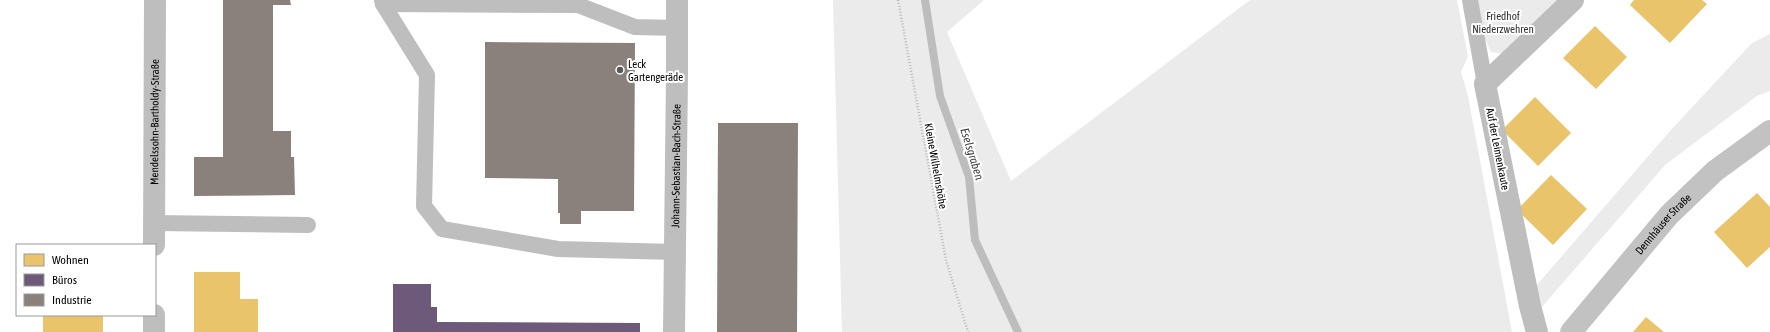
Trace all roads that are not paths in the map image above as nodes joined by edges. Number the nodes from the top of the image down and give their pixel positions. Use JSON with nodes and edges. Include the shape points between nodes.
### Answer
{"nodes":[{"id":1,"x":155,"y":0,"type":"edge"},
{"id":2,"x":677,"y":0,"type":"edge"},
{"id":3,"x":1470,"y":0,"type":"edge"},
{"id":4,"x":1572,"y":0,"type":"edge"},
{"id":5,"x":382,"y":2,"type":"edge"},
{"id":6,"x":677,"y":28,"type":"junction"},
{"id":7,"x":1485,"y":84,"type":"junction"},
{"id":8,"x":1770,"y":131,"type":"edge"},
{"id":9,"x":154,"y":223,"type":"junction"},
{"id":10,"x":308,"y":225,"type":"dead end"},
{"id":11,"x":154,"y":244,"type":"edge"},
{"id":12,"x":675,"y":252,"type":"junction"},
{"id":13,"x":154,"y":316,"type":"edge"},
{"id":14,"x":154,"y":332,"type":"edge"},
{"id":15,"x":674,"y":332,"type":"edge"},
{"id":16,"x":1537,"y":332,"type":"edge"},
{"id":17,"x":1571,"y":332,"type":"edge"}],
"edges":[{"from":1,"to":9,"type":"street","name":"Mendelssohn-Bartholdy-Straße"},
{"from":2,"to":6,"type":"street","name":"Johann-Sebastian-Bach-Straße"},
{"from":3,"to":7,"type":"lane"},
{"from":4,"to":7,"type":"street"},
{"from":5,"to":6,"type":"lane","via":[[578,5],[635,27]]},
{"from":5,"to":12,"type":"lane","via":[[427,75],[424,206],[442,228],[558,249]]},
{"from":6,"to":12,"type":"street","name":"Johann-Sebastian-Bach-Straße"},
{"from":7,"to":16,"type":"street","name":"Auf der Leimenkaute"},
{"from":8,"to":17,"type":"street","name":"Dennhäuser Straße","via":[[1715,171],[1669,215]]},
{"from":9,"to":10,"type":"lane"},
{"from":9,"to":11,"type":"street","name":"Mendelssohn-Bartholdy-Straße"},
{"from":12,"to":15,"type":"street","name":"Johann-Sebastian-Bach-Straße"},
{"from":13,"to":14,"type":"street"}]}
